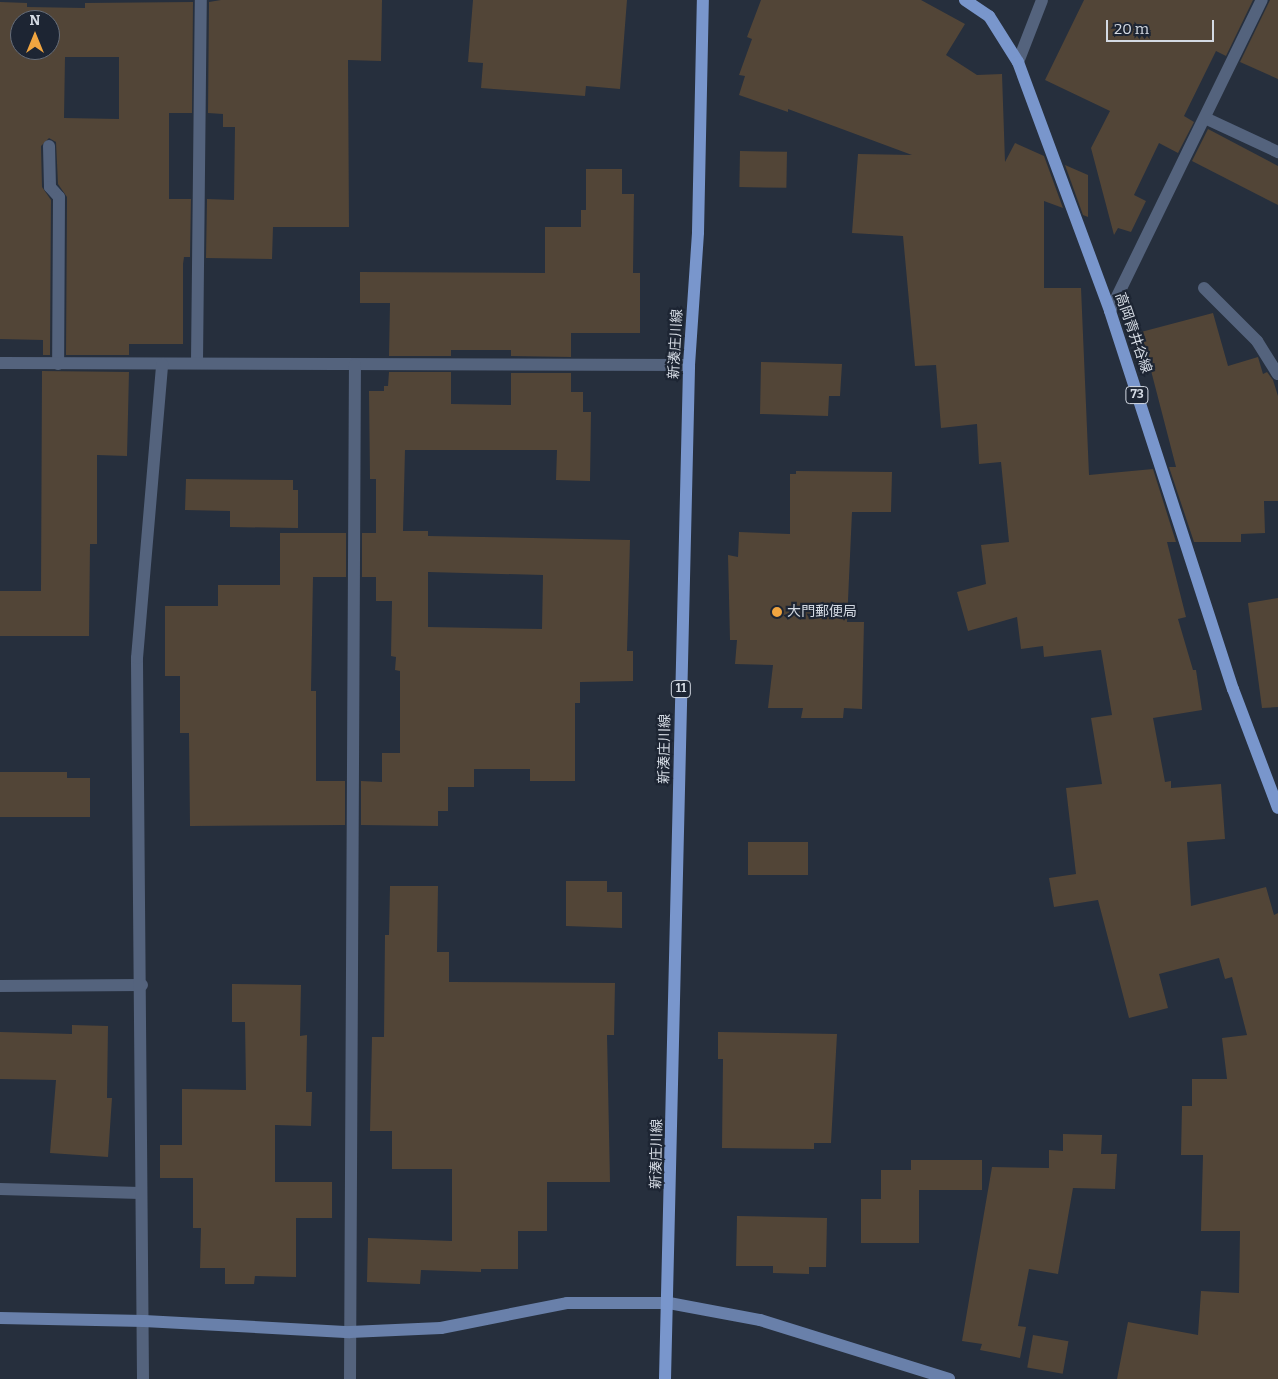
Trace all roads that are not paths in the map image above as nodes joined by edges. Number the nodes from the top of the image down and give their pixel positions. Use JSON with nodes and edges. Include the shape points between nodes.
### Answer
{"nodes":[{"id":1,"x":201,"y":0,"type":"edge"},
{"id":2,"x":702,"y":0,"type":"edge"},
{"id":3,"x":965,"y":0,"type":"edge"},
{"id":4,"x":1042,"y":0,"type":"edge"},
{"id":5,"x":1262,"y":0,"type":"edge"},
{"id":6,"x":1018,"y":62,"type":"junction"},
{"id":7,"x":1205,"y":118,"type":"junction"},
{"id":8,"x":49,"y":146,"type":"dead end"},
{"id":9,"x":1278,"y":152,"type":"edge"},
{"id":10,"x":1204,"y":288,"type":"dead end"},
{"id":11,"x":1110,"y":311,"type":"junction"},
{"id":12,"x":197,"y":362,"type":"junction"},
{"id":13,"x":0,"y":363,"type":"edge"},
{"id":14,"x":58,"y":364,"type":"junction"},
{"id":15,"x":162,"y":364,"type":"junction"},
{"id":16,"x":355,"y":365,"type":"junction"},
{"id":17,"x":689,"y":365,"type":"junction"},
{"id":18,"x":1278,"y":374,"type":"edge"},
{"id":19,"x":1278,"y":808,"type":"edge"},
{"id":20,"x":142,"y":985,"type":"junction"},
{"id":21,"x":0,"y":986,"type":"edge"},
{"id":22,"x":0,"y":1189,"type":"edge"},
{"id":23,"x":140,"y":1193,"type":"junction"},
{"id":24,"x":669,"y":1303,"type":"junction"},
{"id":25,"x":0,"y":1318,"type":"edge"},
{"id":26,"x":144,"y":1321,"type":"junction"},
{"id":27,"x":350,"y":1332,"type":"junction"},
{"id":28,"x":143,"y":1379,"type":"edge"},
{"id":29,"x":350,"y":1379,"type":"edge"},
{"id":30,"x":665,"y":1379,"type":"edge"},
{"id":31,"x":949,"y":1379,"type":"edge"}],
"edges":[{"from":1,"to":12,"type":"street"},
{"from":2,"to":17,"type":"main road","name":"新湊庄川線","number":"11","via":[[698,232]]},
{"from":3,"to":6,"type":"main road","name":"高岡青井谷線","number":"73","via":[[989,16]]},
{"from":4,"to":6,"type":"street"},
{"from":5,"to":7,"type":"street"},
{"from":6,"to":11,"type":"main road","name":"高岡青井谷線","number":"73"},
{"from":7,"to":9,"type":"street"},
{"from":7,"to":11,"type":"street"},
{"from":8,"to":14,"type":"street","via":[[50,187],[59,197]]},
{"from":10,"to":18,"type":"street","via":[[1257,341]]},
{"from":11,"to":19,"type":"main road","name":"高岡青井谷線","number":"73","via":[[1233,689]]},
{"from":12,"to":15,"type":"street"},
{"from":12,"to":16,"type":"street"},
{"from":13,"to":14,"type":"street"},
{"from":14,"to":15,"type":"street"},
{"from":15,"to":20,"type":"street","via":[[137,658]]},
{"from":16,"to":17,"type":"street"},
{"from":16,"to":27,"type":"street"},
{"from":17,"to":24,"type":"main road","name":"新湊庄川線","number":"11"},
{"from":20,"to":21,"type":"street"},
{"from":20,"to":23,"type":"street"},
{"from":22,"to":23,"type":"street"},
{"from":23,"to":26,"type":"street","via":[[140,1294]]},
{"from":24,"to":27,"type":"street","via":[[568,1303],[440,1328]]},
{"from":24,"to":30,"type":"main road","name":"新湊庄川線","number":"11"},
{"from":24,"to":31,"type":"street","via":[[760,1320]]},
{"from":25,"to":26,"type":"street"},
{"from":26,"to":27,"type":"street"},
{"from":26,"to":28,"type":"street"},
{"from":27,"to":29,"type":"street"}]}
